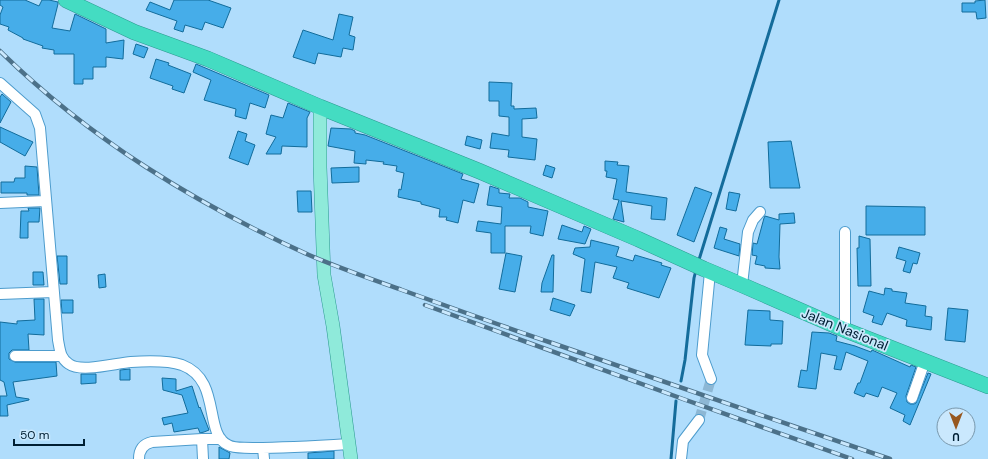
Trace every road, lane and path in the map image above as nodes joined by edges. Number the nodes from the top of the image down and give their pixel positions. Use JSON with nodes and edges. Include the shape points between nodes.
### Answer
{"nodes":[{"id":1,"x":66,"y":0,"type":"edge"},
{"id":2,"x":0,"y":83,"type":"edge"},
{"id":3,"x":320,"y":107,"type":"junction"},
{"id":4,"x":45,"y":201,"type":"junction"},
{"id":5,"x":0,"y":203,"type":"edge"},
{"id":6,"x":760,"y":212,"type":"dead end"},
{"id":7,"x":845,"y":232,"type":"dead end"},
{"id":8,"x":707,"y":271,"type":"junction"},
{"id":9,"x":742,"y":285,"type":"junction"},
{"id":10,"x":54,"y":292,"type":"junction"},
{"id":11,"x":0,"y":294,"type":"edge"},
{"id":12,"x":845,"y":330,"type":"junction"},
{"id":13,"x":15,"y":356,"type":"dead end"},
{"id":14,"x":61,"y":356,"type":"junction"},
{"id":15,"x":925,"y":361,"type":"junction"},
{"id":16,"x":710,"y":379,"type":"tunnel mouth"},
{"id":17,"x":988,"y":386,"type":"edge"},
{"id":18,"x":912,"y":398,"type":"dead end"},
{"id":19,"x":699,"y":420,"type":"tunnel mouth"},
{"id":20,"x":202,"y":439,"type":"junction"},
{"id":21,"x":221,"y":439,"type":"junction"},
{"id":22,"x":349,"y":444,"type":"junction"},
{"id":23,"x":263,"y":448,"type":"junction"},
{"id":24,"x":140,"y":459,"type":"edge"},
{"id":25,"x":203,"y":459,"type":"edge"},
{"id":26,"x":264,"y":459,"type":"edge"},
{"id":27,"x":351,"y":459,"type":"edge"},
{"id":28,"x":681,"y":459,"type":"edge"}],
"edges":[{"from":1,"to":3,"type":"highway","name":"Jalan Nasional","via":[[134,32],[208,59]]},
{"from":2,"to":4,"type":"street","via":[[35,114],[42,142]]},
{"from":3,"to":8,"type":"highway","name":"Jalan Nasional","via":[[479,171]]},
{"from":3,"to":22,"type":"main road","via":[[324,275]]},
{"from":4,"to":5,"type":"street"},
{"from":4,"to":10,"type":"street"},
{"from":6,"to":9,"type":"street","via":[[748,232]]},
{"from":7,"to":12,"type":"street"},
{"from":8,"to":9,"type":"highway","name":"Jalan Nasional"},
{"from":8,"to":16,"type":"street","via":[[702,355]]},
{"from":9,"to":12,"type":"highway","name":"Jalan Nasional"},
{"from":10,"to":11,"type":"street"},
{"from":10,"to":14,"type":"street"},
{"from":12,"to":15,"type":"highway","name":"Jalan Nasional"},
{"from":13,"to":14,"type":"street"},
{"from":14,"to":21,"type":"street","via":[[75,368],[132,362],[166,362],[183,366],[196,374],[205,384]]},
{"from":15,"to":17,"type":"highway","name":"Jalan Nasional"},
{"from":15,"to":18,"type":"street"},
{"from":19,"to":28,"type":"street","via":[[683,441]]},
{"from":20,"to":21,"type":"street"},
{"from":20,"to":24,"type":"street","via":[[148,443],[142,448]]},
{"from":20,"to":25,"type":"street"},
{"from":21,"to":23,"type":"street","via":[[228,445]]},
{"from":22,"to":23,"type":"street"},
{"from":22,"to":27,"type":"main road"},
{"from":23,"to":26,"type":"street"}]}
